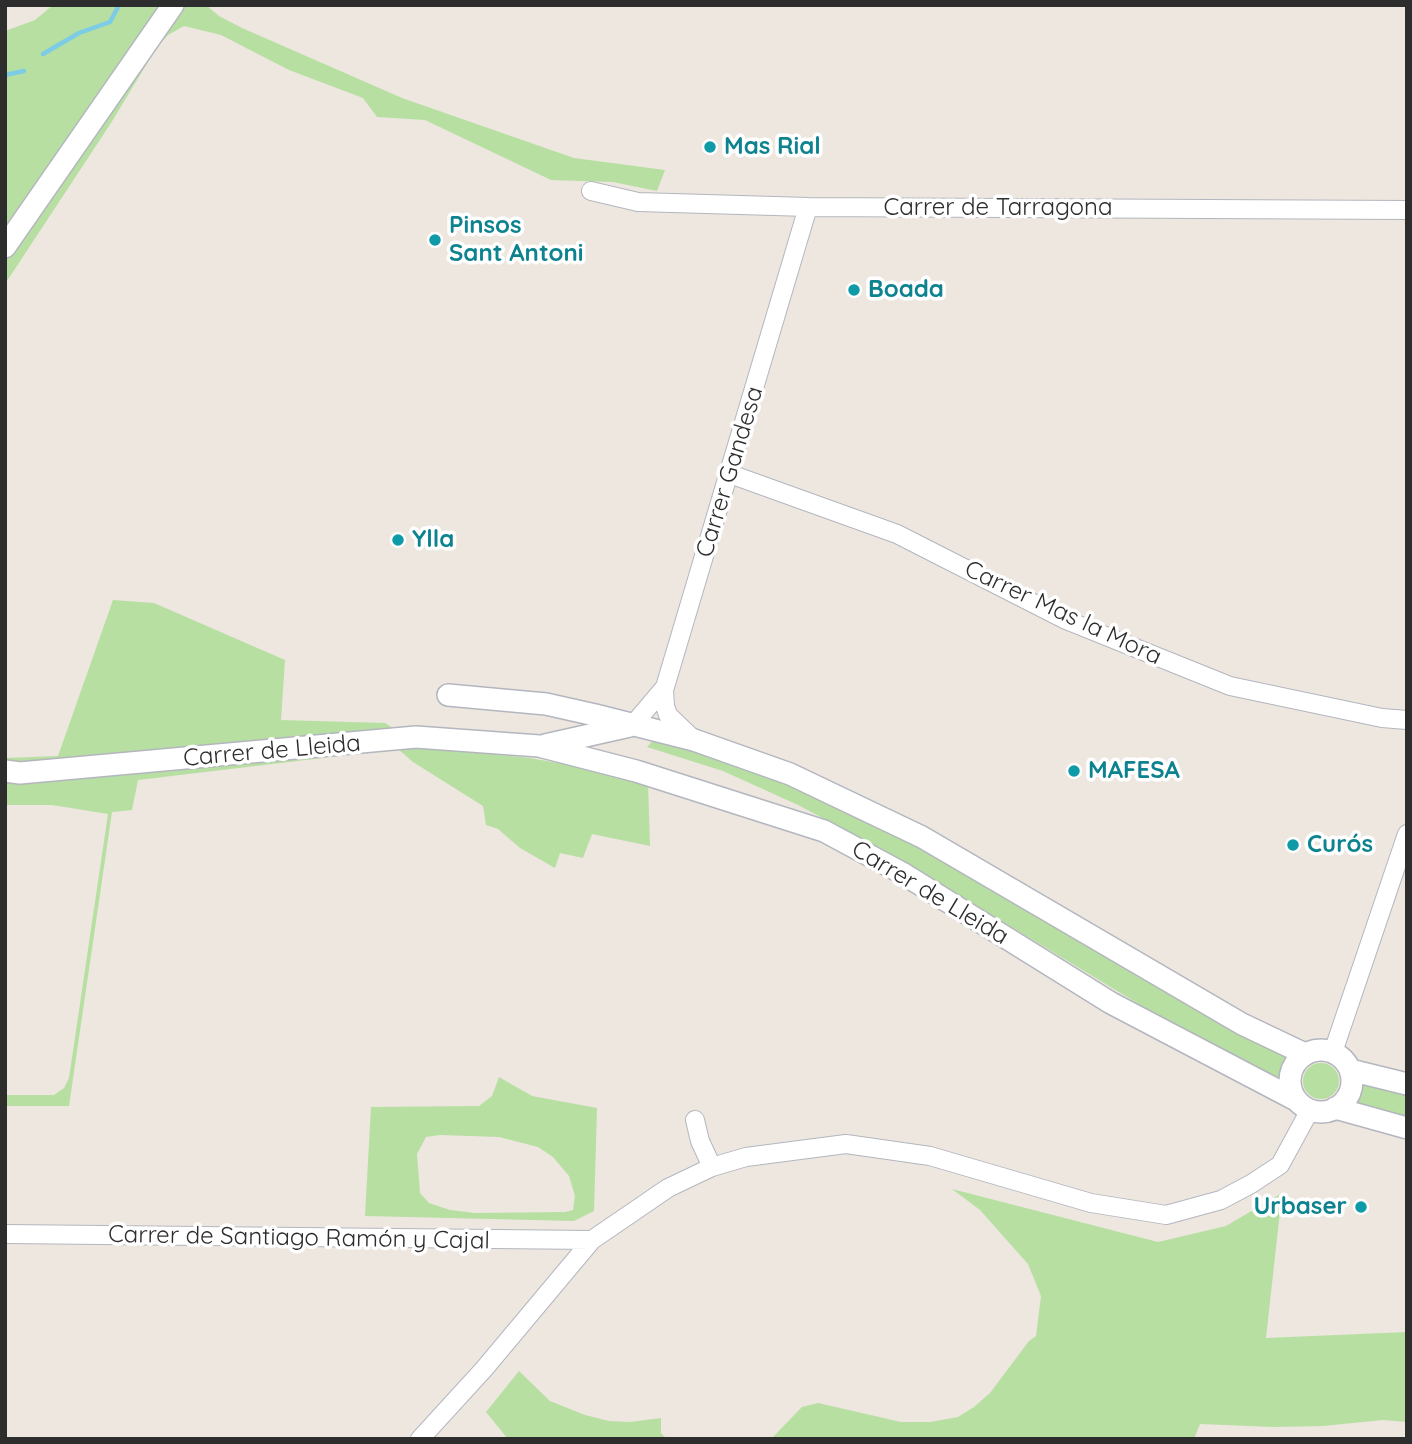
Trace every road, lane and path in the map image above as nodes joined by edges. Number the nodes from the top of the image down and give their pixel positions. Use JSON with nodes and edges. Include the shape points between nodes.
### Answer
{"nodes":[{"id":1,"x":173,"y":5,"type":"edge"},
{"id":2,"x":591,"y":191,"type":"dead end"},
{"id":3,"x":808,"y":207,"type":"junction"},
{"id":4,"x":1407,"y":210,"type":"edge"},
{"id":5,"x":5,"y":247,"type":"edge"},
{"id":6,"x":730,"y":474,"type":"junction"},
{"id":7,"x":664,"y":689,"type":"junction"},
{"id":8,"x":448,"y":695,"type":"dead end"},
{"id":9,"x":1407,"y":720,"type":"edge"},
{"id":10,"x":632,"y":726,"type":"junction"},
{"id":11,"x":694,"y":740,"type":"junction"},
{"id":12,"x":539,"y":746,"type":"junction"},
{"id":13,"x":5,"y":771,"type":"edge"},
{"id":14,"x":1407,"y":834,"type":"edge"},
{"id":15,"x":1334,"y":1052,"type":"junction"},
{"id":16,"x":1305,"y":1054,"type":"junction"},
{"id":17,"x":1350,"y":1070,"type":"junction"},
{"id":18,"x":1407,"y":1084,"type":"edge"},
{"id":19,"x":1303,"y":1105,"type":"junction"},
{"id":20,"x":1335,"y":1108,"type":"junction"},
{"id":21,"x":695,"y":1120,"type":"dead end"},
{"id":22,"x":1407,"y":1128,"type":"edge"},
{"id":23,"x":712,"y":1167,"type":"junction"},
{"id":24,"x":5,"y":1234,"type":"edge"},
{"id":25,"x":592,"y":1240,"type":"junction"},
{"id":26,"x":420,"y":1439,"type":"edge"}],
"edges":[{"from":1,"to":5,"type":"street"},
{"from":2,"to":3,"type":"street","name":"Carrer de Tarragona","via":[[638,202]]},
{"from":3,"to":4,"type":"street","name":"Carrer de Tarragona"},
{"from":3,"to":6,"type":"street","name":"Carrer Gandesa"},
{"from":6,"to":7,"type":"street","name":"Carrer Gandesa"},
{"from":6,"to":9,"type":"street","name":"Carrer Mas la Mora","via":[[897,534],[1066,620],[1230,687]]},
{"from":7,"to":10,"type":"street","name":"Carrer Gandesa"},
{"from":7,"to":11,"type":"street","via":[[668,715]]},
{"from":8,"to":10,"type":"street","name":"Carrer de Lleida","via":[[546,704]]},
{"from":10,"to":11,"type":"street","name":"Carrer de Lleida"},
{"from":10,"to":12,"type":"street","name":"Carrer de Lleida"},
{"from":11,"to":16,"type":"street","name":"Carrer de Lleida","via":[[790,774],[922,837],[1242,1024]]},
{"from":12,"to":13,"type":"street","name":"Carrer de Lleida","via":[[416,737]]},
{"from":12,"to":19,"type":"street","name":"Carrer de Lleida","via":[[636,771],[824,831],[902,873],[1111,1003]]},
{"from":14,"to":15,"type":"street"},
{"from":15,"to":16,"type":"street"},
{"from":15,"to":17,"type":"street"},
{"from":16,"to":19,"type":"street","via":[[1290,1075],[1290,1088]]},
{"from":17,"to":18,"type":"street"},
{"from":17,"to":20,"type":"street","via":[[1351,1089]]},
{"from":19,"to":20,"type":"street","via":[[1325,1112]]},
{"from":19,"to":23,"type":"street","via":[[1280,1165],[1221,1200],[1166,1215],[1091,1203],[930,1156],[846,1144],[746,1157]]},
{"from":20,"to":22,"type":"street"},
{"from":21,"to":23,"type":"street"},
{"from":23,"to":25,"type":"street","via":[[668,1188]]},
{"from":24,"to":25,"type":"street","name":"Carrer de Santiago Ramón y Cajal"},
{"from":25,"to":26,"type":"street"}]}
